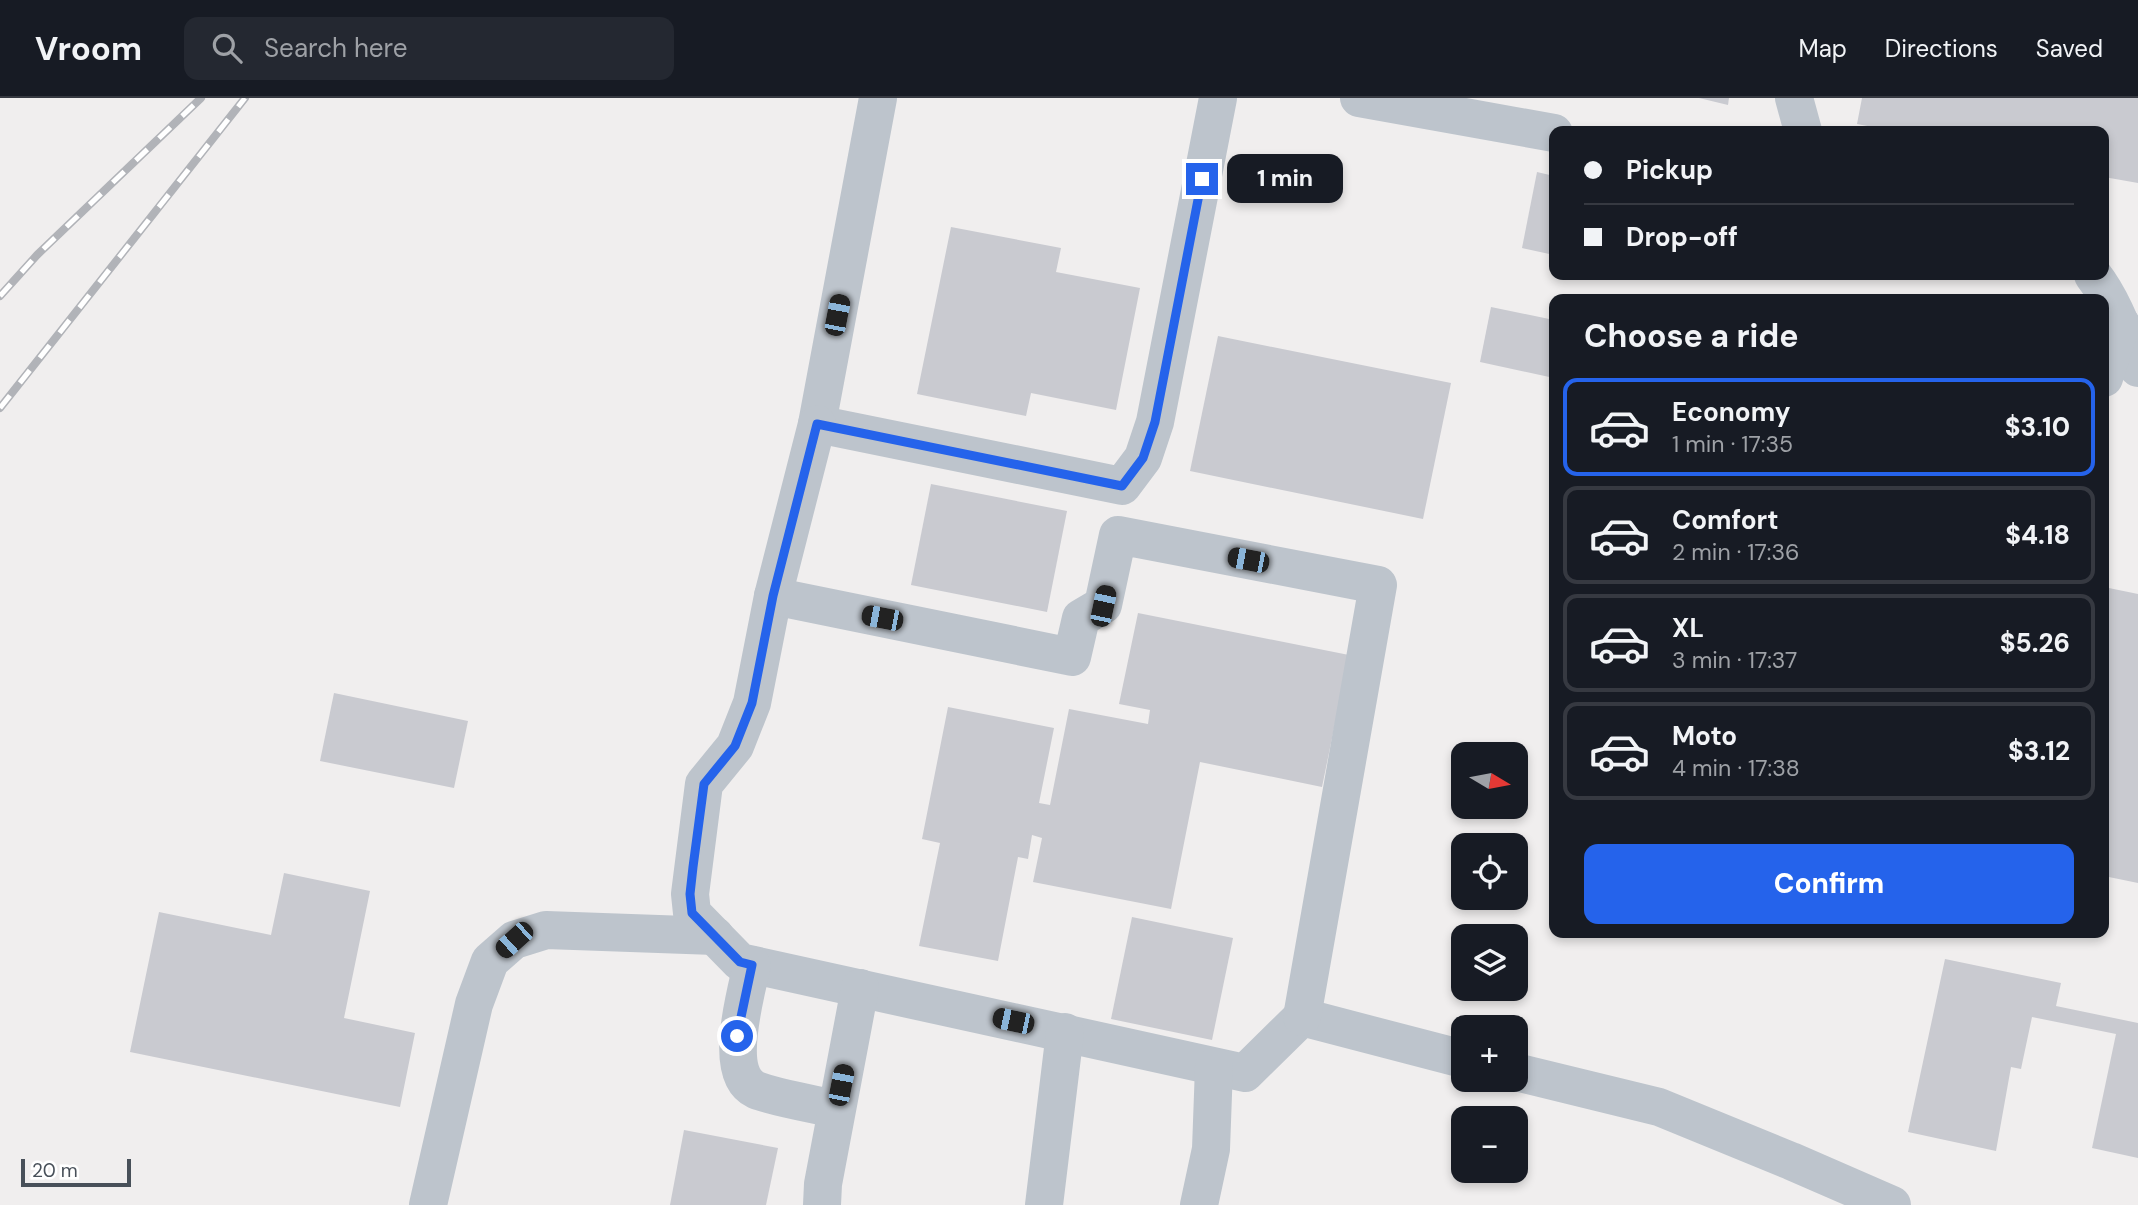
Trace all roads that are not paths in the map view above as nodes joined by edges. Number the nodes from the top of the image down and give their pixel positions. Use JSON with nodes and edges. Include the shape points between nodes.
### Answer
{"nodes":[{"id":1,"x":878,"y":98,"type":"edge"},
{"id":2,"x":1218,"y":98,"type":"edge"},
{"id":3,"x":1359,"y":98,"type":"edge"},
{"id":4,"x":1794,"y":98,"type":"edge"},
{"id":5,"x":1802,"y":126,"type":"edge"},
{"id":6,"x":1549,"y":132,"type":"edge"},
{"id":7,"x":2109,"y":300,"type":"edge"},
{"id":8,"x":2121,"y":324,"type":"junction"},
{"id":9,"x":2109,"y":362,"type":"edge"},
{"id":10,"x":2138,"y":368,"type":"edge"},
{"id":11,"x":817,"y":424,"type":"junction"},
{"id":12,"x":1122,"y":486,"type":"junction"},
{"id":13,"x":1118,"y":536,"type":"junction"},
{"id":14,"x":773,"y":596,"type":"junction"},
{"id":15,"x":715,"y":936,"type":"junction"},
{"id":16,"x":752,"y":965,"type":"junction"},
{"id":17,"x":860,"y":988,"type":"junction"},
{"id":18,"x":1302,"y":1017,"type":"junction"},
{"id":19,"x":1065,"y":1032,"type":"junction"},
{"id":20,"x":1451,"y":1056,"type":"edge"},
{"id":21,"x":1214,"y":1067,"type":"junction"},
{"id":22,"x":1528,"y":1075,"type":"edge"},
{"id":23,"x":836,"y":1109,"type":"junction"},
{"id":24,"x":428,"y":1205,"type":"edge"},
{"id":25,"x":822,"y":1205,"type":"edge"},
{"id":26,"x":1044,"y":1205,"type":"edge"},
{"id":27,"x":1199,"y":1205,"type":"edge"},
{"id":28,"x":1892,"y":1205,"type":"edge"}],
"edges":[{"from":1,"to":11,"type":"lane"},
{"from":2,"to":12,"type":"lane","via":[[1155,422],[1143,458]]},
{"from":3,"to":6,"type":"lane"},
{"from":4,"to":5,"type":"lane"},
{"from":7,"to":8,"type":"lane"},
{"from":8,"to":9,"type":"lane"},
{"from":8,"to":10,"type":"lane"},
{"from":11,"to":12,"type":"lane"},
{"from":11,"to":14,"type":"lane"},
{"from":12,"to":13,"type":"lane"},
{"from":13,"to":14,"type":"lane","via":[[1103,606],[1081,618],[1072,657]]},
{"from":13,"to":18,"type":"lane","via":[[1378,584]]},
{"from":14,"to":15,"type":"lane","via":[[752,703],[735,746],[704,784],[690,894],[692,913]]},
{"from":15,"to":16,"type":"lane","via":[[740,962]]},
{"from":15,"to":24,"type":"lane","via":[[546,930],[514,940],[490,961],[474,1004]]},
{"from":16,"to":17,"type":"lane"},
{"from":16,"to":23,"type":"lane","via":[[737,1036],[740,1070],[754,1089]]},
{"from":17,"to":19,"type":"lane"},
{"from":17,"to":23,"type":"lane"},
{"from":18,"to":20,"type":"lane"},
{"from":18,"to":21,"type":"lane","via":[[1245,1073]]},
{"from":19,"to":21,"type":"lane"},
{"from":19,"to":26,"type":"lane"},
{"from":21,"to":27,"type":"lane","via":[[1211,1149]]},
{"from":22,"to":28,"type":"lane","via":[[1660,1107]]},
{"from":23,"to":25,"type":"lane"}]}
